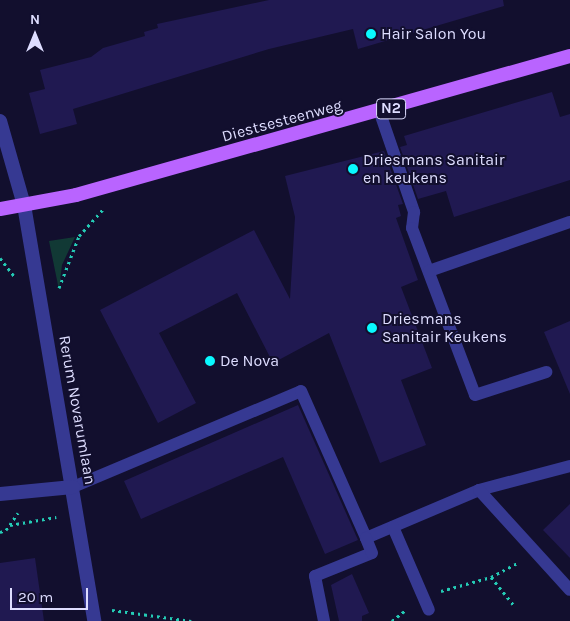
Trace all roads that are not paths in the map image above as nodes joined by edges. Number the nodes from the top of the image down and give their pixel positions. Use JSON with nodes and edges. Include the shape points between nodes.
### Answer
{"nodes":[{"id":1,"x":570,"y":56,"type":"edge"},
{"id":2,"x":380,"y":112,"type":"junction"},
{"id":3,"x":0,"y":121,"type":"edge"},
{"id":4,"x":24,"y":205,"type":"junction"},
{"id":5,"x":0,"y":209,"type":"edge"},
{"id":6,"x":570,"y":222,"type":"edge"},
{"id":7,"x":429,"y":271,"type":"junction"},
{"id":8,"x":546,"y":372,"type":"dead end"},
{"id":9,"x":570,"y":466,"type":"edge"},
{"id":10,"x":73,"y":487,"type":"junction"},
{"id":11,"x":479,"y":490,"type":"junction"},
{"id":12,"x":0,"y":494,"type":"edge"},
{"id":13,"x":393,"y":527,"type":"junction"},
{"id":14,"x":366,"y":538,"type":"junction"},
{"id":15,"x":570,"y":590,"type":"edge"},
{"id":16,"x":429,"y":610,"type":"dead end"},
{"id":17,"x":93,"y":615,"type":"edge"},
{"id":18,"x":324,"y":621,"type":"edge"}],
"edges":[{"from":1,"to":2,"type":"main road","name":"Diestsesteenweg","number":"N2"},
{"from":2,"to":4,"type":"main road","name":"Diestsesteenweg","number":"N2","via":[[120,183]]},
{"from":2,"to":7,"type":"lane","via":[[414,212],[412,228]]},
{"from":3,"to":4,"type":"street","name":"Rerum Novarumlaan"},
{"from":4,"to":5,"type":"main road","name":"Diestsesteenweg","number":"N2"},
{"from":4,"to":10,"type":"street","name":"Rerum Novarumlaan"},
{"from":6,"to":7,"type":"lane"},
{"from":7,"to":8,"type":"lane","via":[[476,395]]},
{"from":9,"to":11,"type":"lane"},
{"from":10,"to":12,"type":"street"},
{"from":10,"to":14,"type":"lane","via":[[301,390]]},
{"from":10,"to":17,"type":"street","name":"Rerum Novarumlaan"},
{"from":11,"to":13,"type":"lane"},
{"from":11,"to":15,"type":"lane"},
{"from":13,"to":14,"type":"lane"},
{"from":13,"to":16,"type":"lane"},
{"from":14,"to":18,"type":"lane","via":[[372,553],[315,576]]}]}
